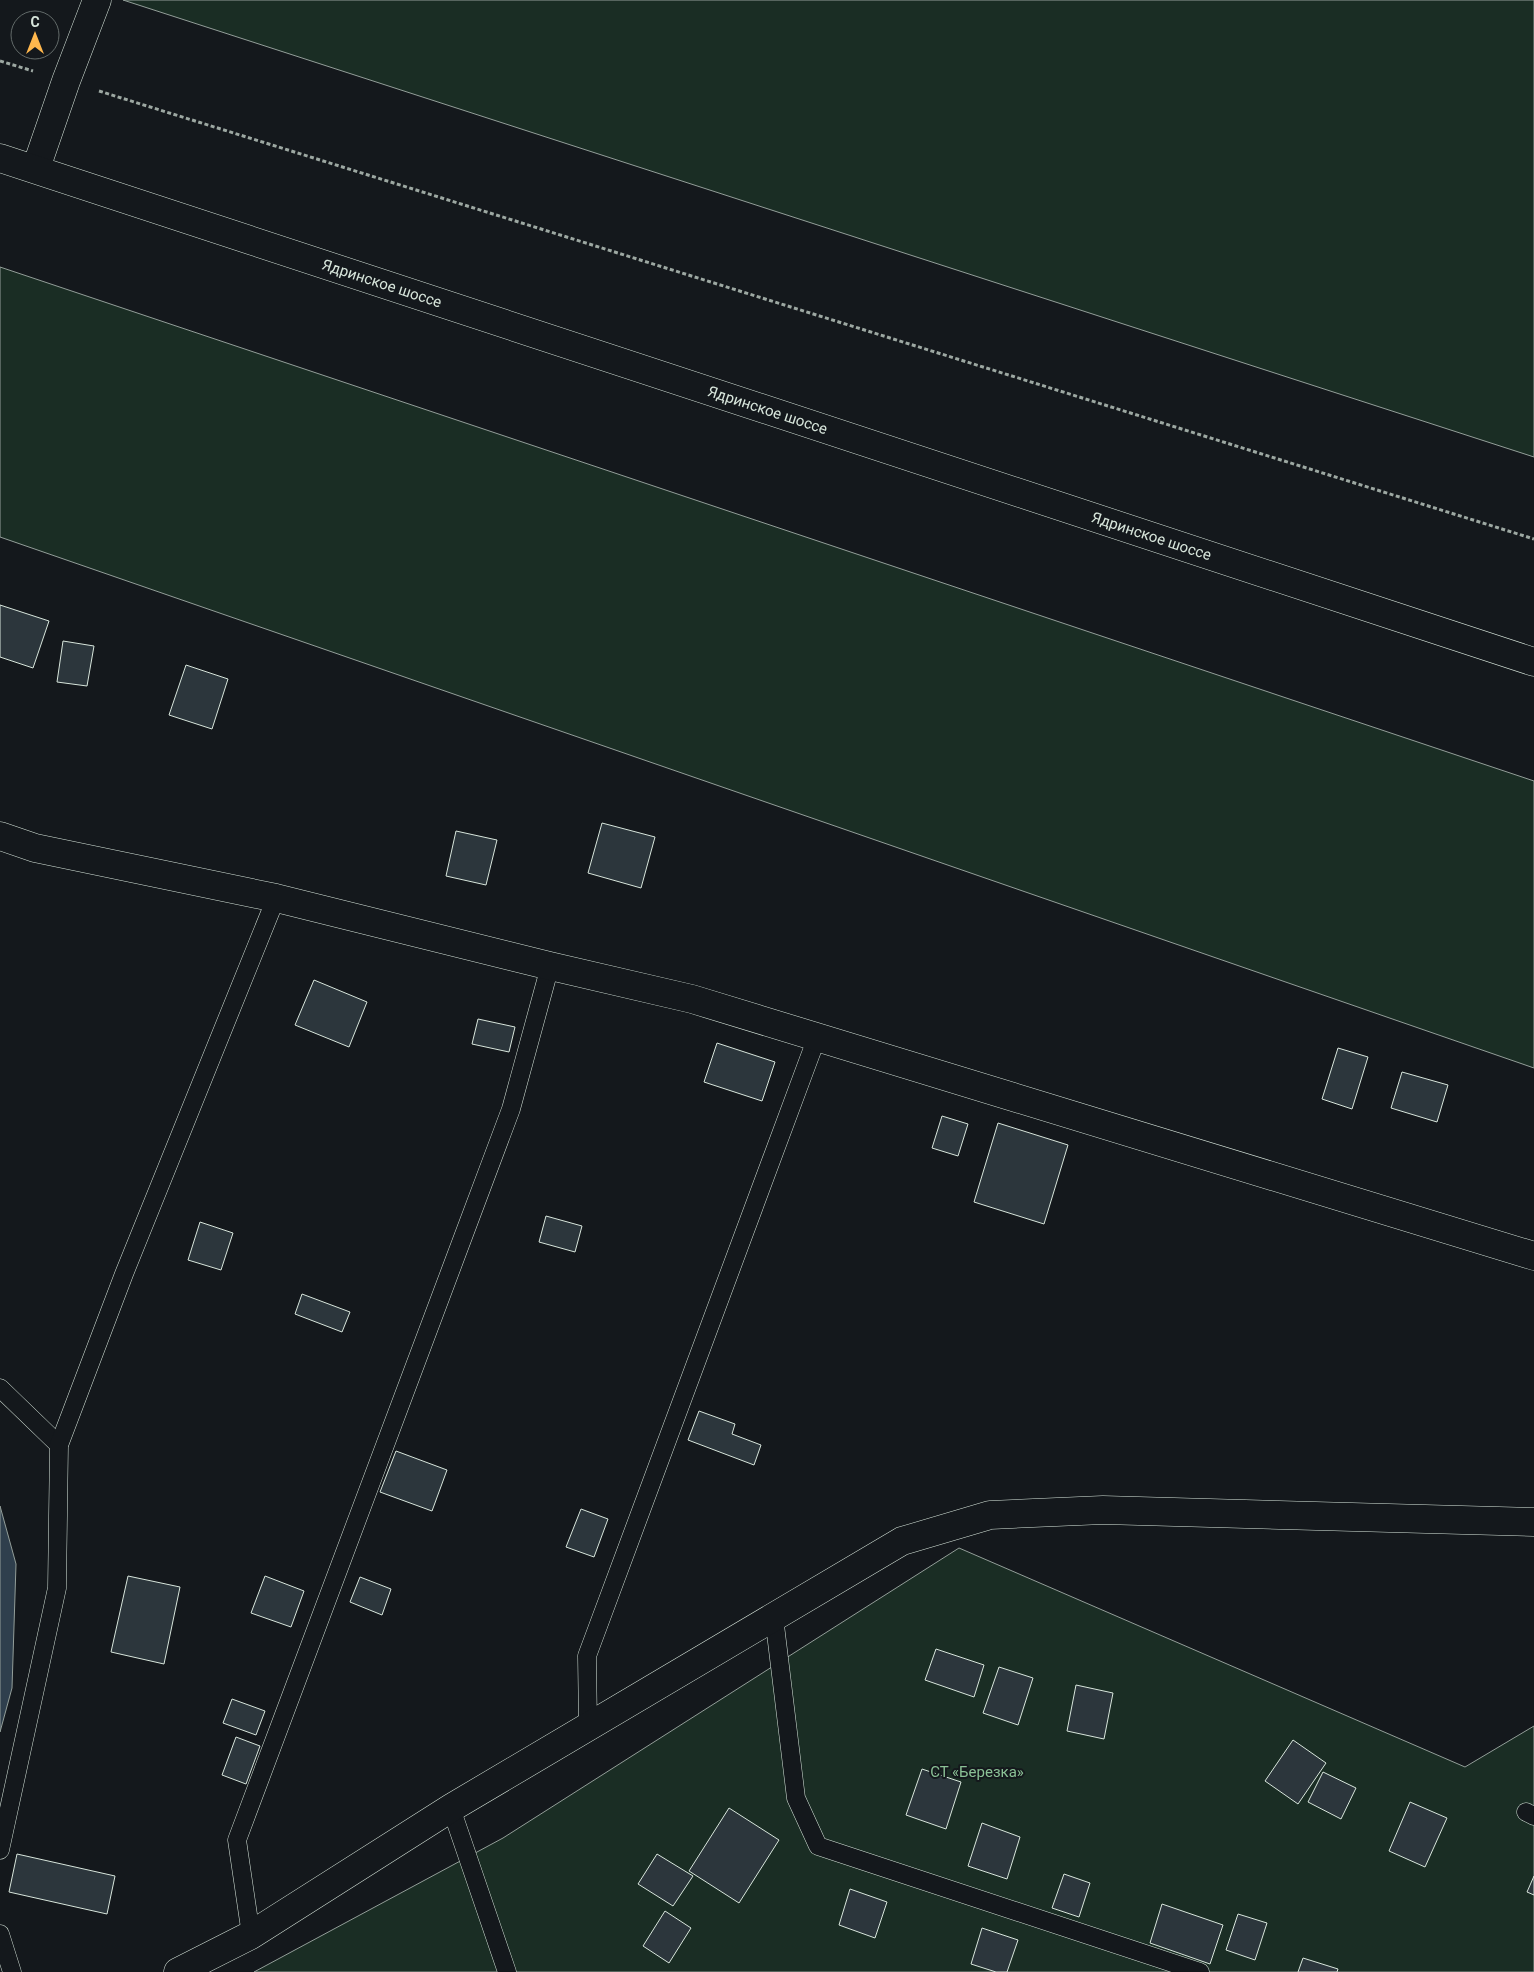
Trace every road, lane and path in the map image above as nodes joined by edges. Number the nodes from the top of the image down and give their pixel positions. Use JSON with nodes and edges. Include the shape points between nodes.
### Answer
{"nodes":[{"id":1,"x":97,"y":0,"type":"edge"},
{"id":2,"x":0,"y":61,"type":"edge"},
{"id":3,"x":66,"y":81,"type":"junction"},
{"id":4,"x":0,"y":158,"type":"edge"},
{"id":5,"x":36,"y":168,"type":"junction"},
{"id":6,"x":1534,"y":539,"type":"edge"},
{"id":7,"x":1534,"y":662,"type":"edge"},
{"id":8,"x":0,"y":836,"type":"edge"},
{"id":9,"x":276,"y":898,"type":"junction"},
{"id":10,"x":550,"y":966,"type":"junction"},
{"id":11,"x":817,"y":1037,"type":"junction"},
{"id":12,"x":1534,"y":1256,"type":"edge"},
{"id":13,"x":0,"y":1388,"type":"edge"},
{"id":14,"x":59,"y":1445,"type":"junction"},
{"id":15,"x":1534,"y":1522,"type":"edge"},
{"id":16,"x":774,"y":1617,"type":"junction"},
{"id":17,"x":588,"y":1726,"type":"junction"},
{"id":18,"x":451,"y":1808,"type":"junction"},
{"id":19,"x":0,"y":1850,"type":"edge"},
{"id":20,"x":0,"y":1934,"type":"edge"},
{"id":21,"x":251,"y":1935,"type":"junction"},
{"id":22,"x":12,"y":1972,"type":"edge"},
{"id":23,"x":178,"y":1972,"type":"edge"},
{"id":24,"x":507,"y":1972,"type":"edge"},
{"id":25,"x":1200,"y":1972,"type":"edge"}],
"edges":[{"from":1,"to":3,"type":"street"},
{"from":2,"to":3,"type":"path"},
{"from":3,"to":5,"type":"street"},
{"from":3,"to":6,"type":"path"},
{"from":4,"to":5,"type":"street","name":"Ядринское шоссе"},
{"from":5,"to":7,"type":"street","name":"Ядринское шоссе"},
{"from":8,"to":9,"type":"street","via":[[35,848]]},
{"from":9,"to":10,"type":"street"},
{"from":9,"to":14,"type":"lane","via":[[124,1274]]},
{"from":10,"to":11,"type":"street","via":[[692,999]]},
{"from":10,"to":21,"type":"lane","via":[[511,1109],[238,1840]]},
{"from":11,"to":12,"type":"street"},
{"from":11,"to":17,"type":"lane","via":[[587,1656]]},
{"from":13,"to":14,"type":"lane"},
{"from":14,"to":19,"type":"lane","via":[[57,1588]]},
{"from":15,"to":16,"type":"street","via":[[1103,1510],[990,1515],[902,1541]]},
{"from":16,"to":17,"type":"street"},
{"from":16,"to":25,"type":"lane","via":[[796,1798],[818,1846]]},
{"from":17,"to":18,"type":"street"},
{"from":18,"to":21,"type":"street"},
{"from":18,"to":24,"type":"lane"},
{"from":20,"to":22,"type":"lane"},
{"from":21,"to":23,"type":"street"}]}
